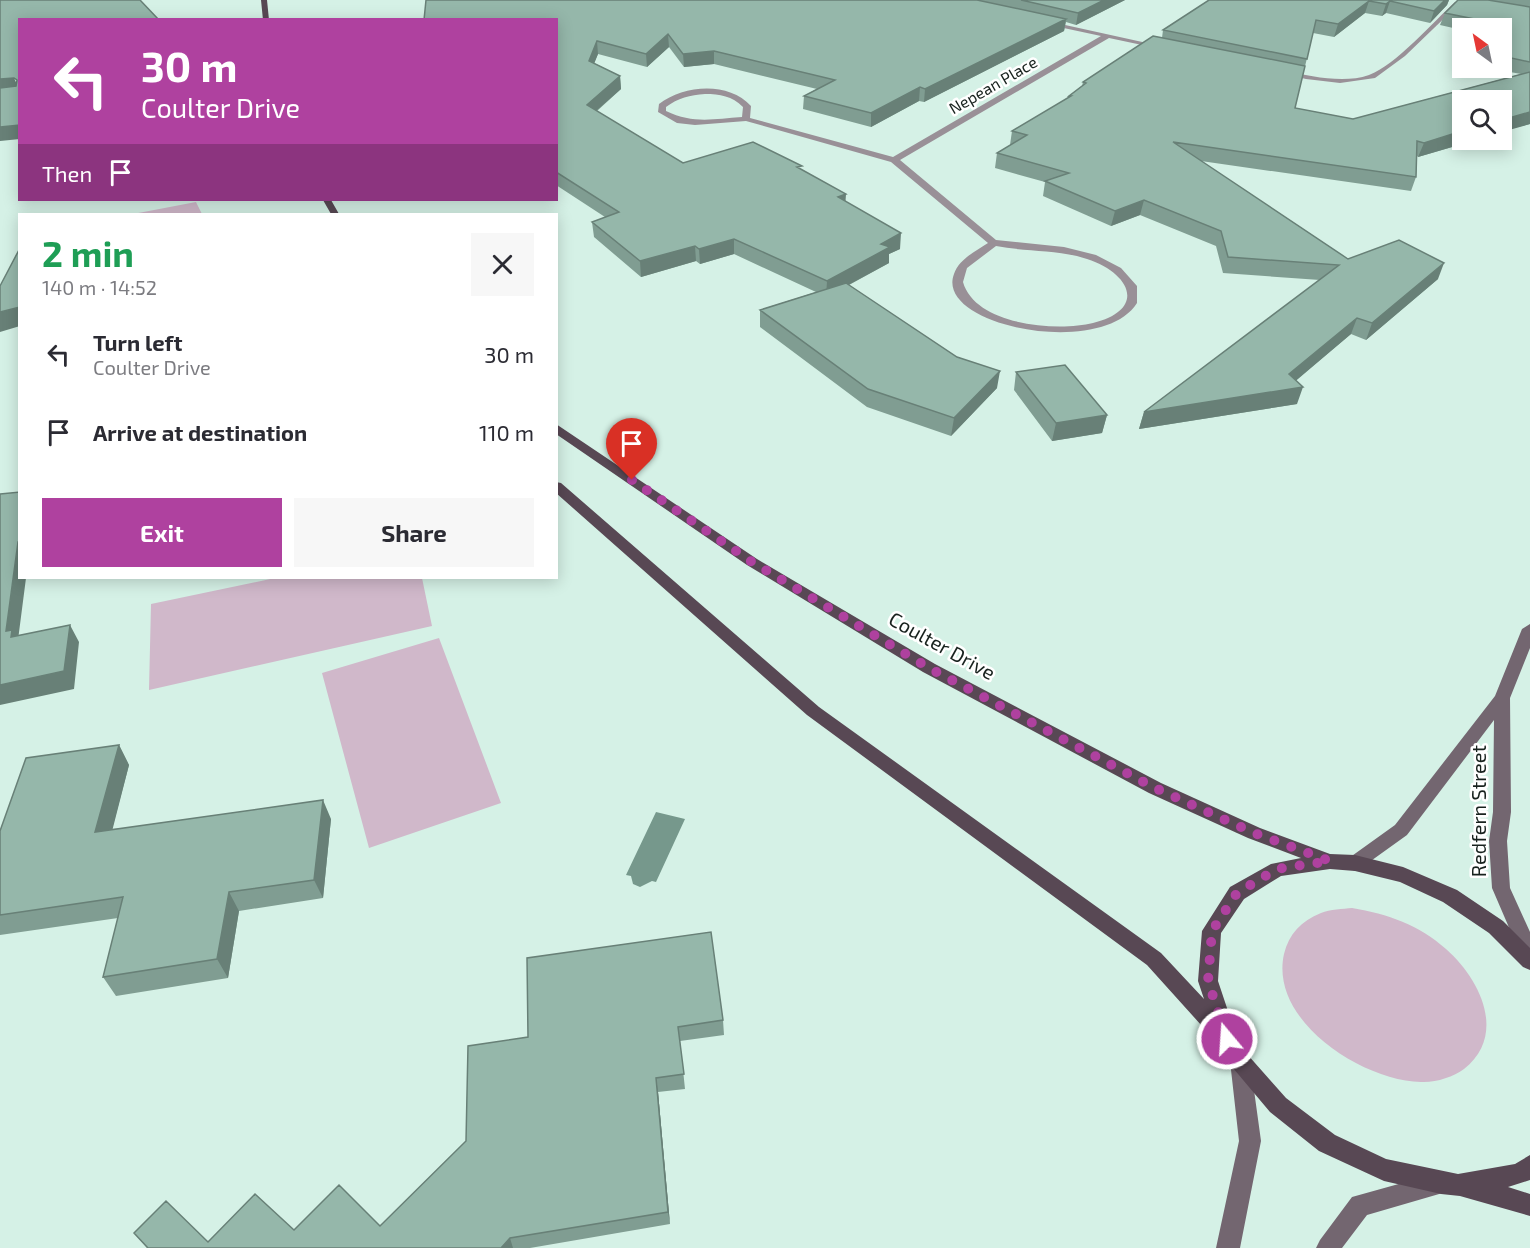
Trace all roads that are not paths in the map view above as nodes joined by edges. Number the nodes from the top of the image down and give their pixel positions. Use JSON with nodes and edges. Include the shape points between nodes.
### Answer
{"nodes":[{"id":1,"x":264,"y":0,"type":"edge"},
{"id":2,"x":1447,"y":2,"type":"edge"},
{"id":3,"x":1457,"y":3,"type":"junction"},
{"id":4,"x":1467,"y":5,"type":"edge"},
{"id":5,"x":267,"y":18,"type":"edge"},
{"id":6,"x":1040,"y":22,"type":"edge"},
{"id":7,"x":1107,"y":36,"type":"junction"},
{"id":8,"x":1175,"y":50,"type":"edge"},
{"id":9,"x":1276,"y":71,"type":"edge"},
{"id":10,"x":746,"y":119,"type":"junction"},
{"id":11,"x":894,"y":160,"type":"junction"},
{"id":12,"x":994,"y":243,"type":"junction"},
{"id":13,"x":558,"y":429,"type":"edge"},
{"id":14,"x":558,"y":488,"type":"edge"},
{"id":15,"x":1530,"y":629,"type":"edge"},
{"id":16,"x":1502,"y":698,"type":"junction"},
{"id":17,"x":1330,"y":861,"type":"junction"},
{"id":18,"x":1355,"y":863,"type":"junction"},
{"id":19,"x":1530,"y":954,"type":"edge"},
{"id":20,"x":1530,"y":961,"type":"edge"},
{"id":21,"x":1227,"y":1039,"type":"junction"},
{"id":22,"x":1240,"y":1061,"type":"junction"},
{"id":23,"x":1530,"y":1166,"type":"edge"},
{"id":24,"x":1450,"y":1184,"type":"junction"},
{"id":25,"x":1530,"y":1205,"type":"edge"},
{"id":26,"x":1228,"y":1248,"type":"edge"},
{"id":27,"x":1328,"y":1248,"type":"edge"}],
"edges":[{"from":1,"to":5,"type":"main road"},
{"from":2,"to":3,"type":"street"},
{"from":3,"to":4,"type":"street"},
{"from":3,"to":9,"type":"street","via":[[1374,76],[1323,79]]},
{"from":6,"to":7,"type":"street"},
{"from":7,"to":8,"type":"street"},
{"from":7,"to":11,"type":"street","name":"Nepean Place"},
{"from":10,"to":10,"type":"street","via":[[680,121],[662,112],[662,106],[677,96],[721,93],[743,101],[747,106]]},
{"from":10,"to":11,"type":"street"},
{"from":11,"to":12,"type":"street"},
{"from":12,"to":12,"type":"street","via":[[1054,248],[1104,262],[1133,287],[1133,300],[1124,313],[1106,323],[1080,328],[1049,329],[992,317],[971,305],[959,292],[957,278],[964,266]]},
{"from":13,"to":17,"type":"main road","name":"Coulter Drive","via":[[752,562],[929,668],[1155,788],[1254,833]]},
{"from":14,"to":21,"type":"main road","via":[[813,711],[1154,959]]},
{"from":15,"to":16,"type":"main road","name":"Redfern Street"},
{"from":16,"to":18,"type":"main road","name":"Redfern Street","via":[[1401,830]]},
{"from":16,"to":19,"type":"main road","name":"Redfern Street","via":[[1502,812],[1498,841],[1501,888]]},
{"from":17,"to":18,"type":"main road"},
{"from":17,"to":21,"type":"main road","via":[[1277,869],[1237,893],[1212,931],[1208,981]]},
{"from":18,"to":20,"type":"main road","via":[[1403,874],[1450,896],[1496,927]]},
{"from":21,"to":22,"type":"main road"},
{"from":22,"to":24,"type":"main road","via":[[1278,1105],[1327,1143],[1384,1170]]},
{"from":22,"to":26,"type":"main road","via":[[1250,1141]]},
{"from":23,"to":24,"type":"main road","via":[[1520,1174]]},
{"from":24,"to":25,"type":"main road"},
{"from":24,"to":27,"type":"main road","via":[[1360,1205]]}]}
